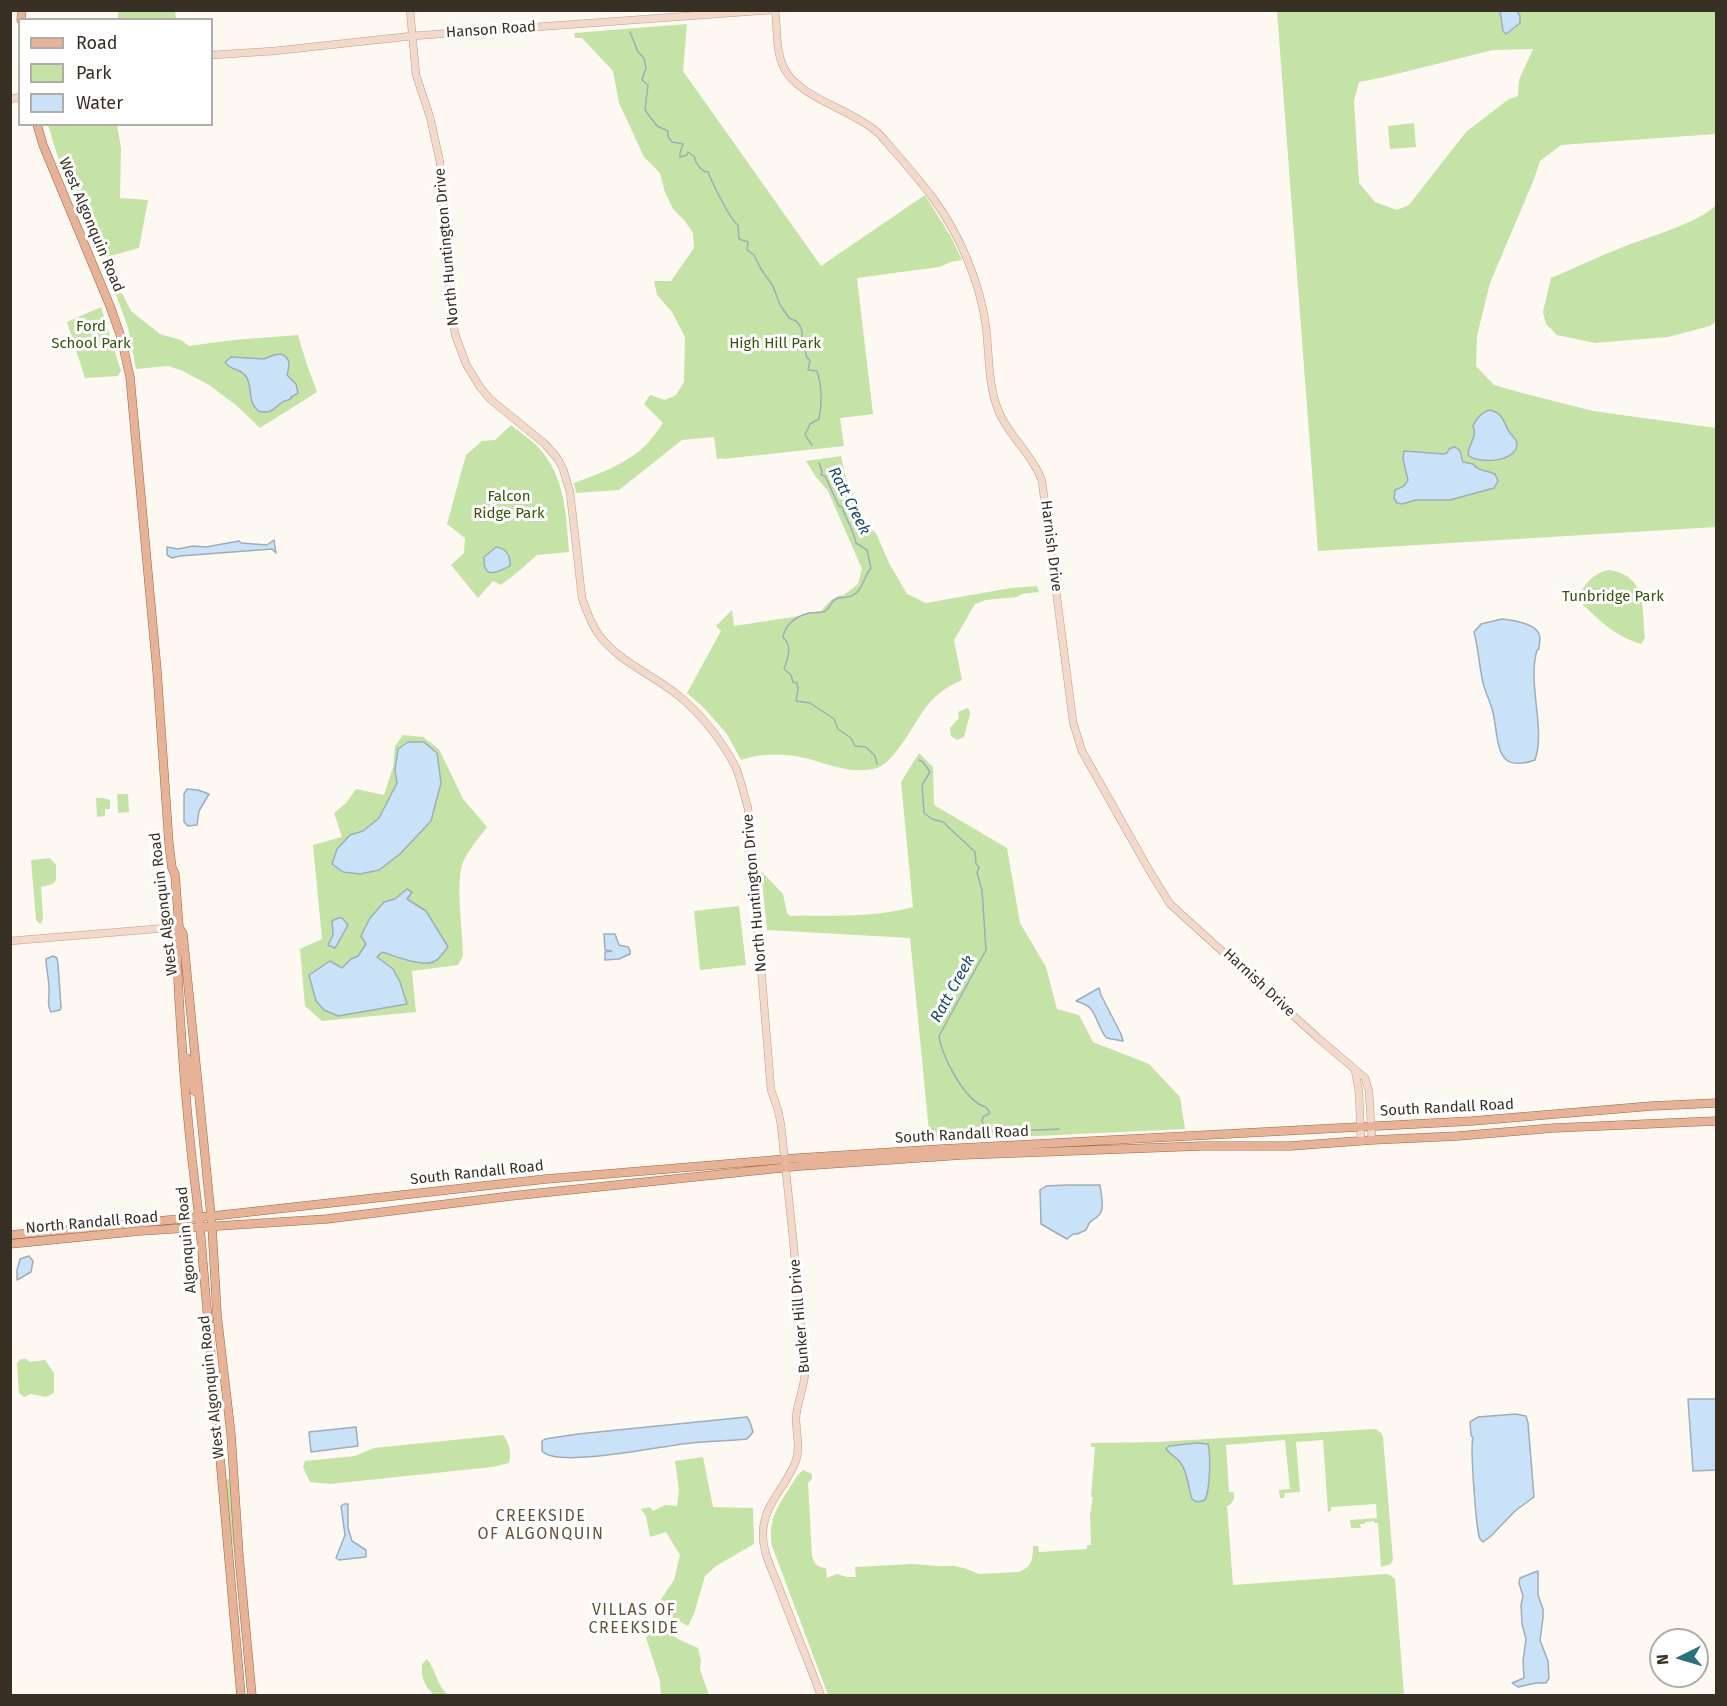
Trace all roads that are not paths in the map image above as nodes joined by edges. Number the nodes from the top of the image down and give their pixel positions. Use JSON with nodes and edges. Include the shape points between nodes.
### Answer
{"nodes":[{"id":1,"x":410,"y":10,"type":"edge"},
{"id":2,"x":773,"y":10,"type":"edge"},
{"id":3,"x":412,"y":36,"type":"junction"},
{"id":4,"x":213,"y":56,"type":"edge"},
{"id":5,"x":39,"y":126,"type":"edge"},
{"id":6,"x":179,"y":927,"type":"junction"},
{"id":7,"x":10,"y":941,"type":"edge"},
{"id":8,"x":181,"y":1038,"type":"junction"},
{"id":9,"x":1355,"y":1070,"type":"junction"},
{"id":10,"x":187,"y":1103,"type":"junction"},
{"id":11,"x":199,"y":1103,"type":"junction"},
{"id":12,"x":1716,"y":1103,"type":"edge"},
{"id":13,"x":1716,"y":1121,"type":"edge"},
{"id":14,"x":1371,"y":1125,"type":"junction"},
{"id":15,"x":1360,"y":1126,"type":"junction"},
{"id":16,"x":1372,"y":1140,"type":"junction"},
{"id":17,"x":1361,"y":1141,"type":"junction"},
{"id":18,"x":204,"y":1154,"type":"junction"},
{"id":19,"x":785,"y":1163,"type":"junction"},
{"id":20,"x":211,"y":1216,"type":"junction"},
{"id":21,"x":200,"y":1217,"type":"junction"},
{"id":22,"x":212,"y":1226,"type":"junction"},
{"id":23,"x":201,"y":1227,"type":"junction"},
{"id":24,"x":10,"y":1235,"type":"edge"},
{"id":25,"x":10,"y":1244,"type":"edge"},
{"id":26,"x":241,"y":1695,"type":"edge"},
{"id":27,"x":252,"y":1695,"type":"edge"},
{"id":28,"x":821,"y":1695,"type":"edge"}],
"edges":[{"from":1,"to":3,"type":"street","name":"North Huntington Drive"},
{"from":2,"to":3,"type":"street","name":"Hanson Road"},
{"from":2,"to":9,"type":"street","name":"Harnish Drive","via":[[779,51],[788,75],[799,86],[877,132],[935,201],[969,262],[986,325],[996,406],[1038,472],[1044,490],[1073,722],[1082,751],[1170,904]]},
{"from":3,"to":4,"type":"street","name":"Hanson Road"},
{"from":3,"to":19,"type":"street","name":"North Huntington Drive","via":[[416,75],[440,162],[451,310],[459,349],[471,375],[490,399],[544,443],[563,469],[570,492],[582,598],[599,636],[700,716],[736,770],[748,808],[771,1090],[778,1110]]},
{"from":5,"to":6,"type":"main road","name":"West Algonquin Road","via":[[110,306],[130,377]]},
{"from":6,"to":7,"type":"street"},
{"from":6,"to":8,"type":"main road","name":"Algonquin Road","via":[[176,935]]},
{"from":6,"to":11,"type":"main road","name":"West Algonquin Road","via":[[183,934]]},
{"from":8,"to":10,"type":"main road","name":"Algonquin Road"},
{"from":8,"to":11,"type":"main road"},
{"from":9,"to":14,"type":"street","name":"Harnish Drive","via":[[1368,1084]]},
{"from":9,"to":15,"type":"street"},
{"from":10,"to":18,"type":"main road","via":[[195,1109]]},
{"from":10,"to":21,"type":"main road","name":"Algonquin Road"},
{"from":11,"to":18,"type":"main road","name":"West Algonquin Road"},
{"from":12,"to":14,"type":"main road","name":"South Randall Road"},
{"from":13,"to":16,"type":"main road","name":"South Randall Road"},
{"from":14,"to":15,"type":"main road","name":"South Randall Road"},
{"from":14,"to":16,"type":"street","name":"Harnish Drive"},
{"from":15,"to":17,"type":"street"},
{"from":15,"to":19,"type":"main road","name":"South Randall Road","via":[[942,1149]]},
{"from":16,"to":17,"type":"main road","name":"South Randall Road"},
{"from":17,"to":19,"type":"main road","name":"South Randall Road"},
{"from":18,"to":20,"type":"main road","name":"West Algonquin Road"},
{"from":19,"to":20,"type":"main road","name":"South Randall Road","via":[[546,1179]]},
{"from":19,"to":22,"type":"main road","name":"South Randall Road","via":[[327,1219]]},
{"from":19,"to":28,"type":"street","name":"Bunker Hill Drive","via":[[806,1373],[797,1412],[796,1462],[769,1505],[762,1534]]},
{"from":20,"to":21,"type":"main road","name":"North Randall Road"},
{"from":20,"to":22,"type":"main road","name":"West Algonquin Road"},
{"from":21,"to":23,"type":"main road","name":"Algonquin Road"},
{"from":21,"to":24,"type":"main road","name":"North Randall Road"},
{"from":22,"to":23,"type":"main road","name":"North Randall Road"},
{"from":22,"to":27,"type":"main road","name":"West Algonquin Road"},
{"from":23,"to":25,"type":"main road","name":"North Randall Road"},
{"from":23,"to":26,"type":"main road","name":"Algonquin Road"}]}
